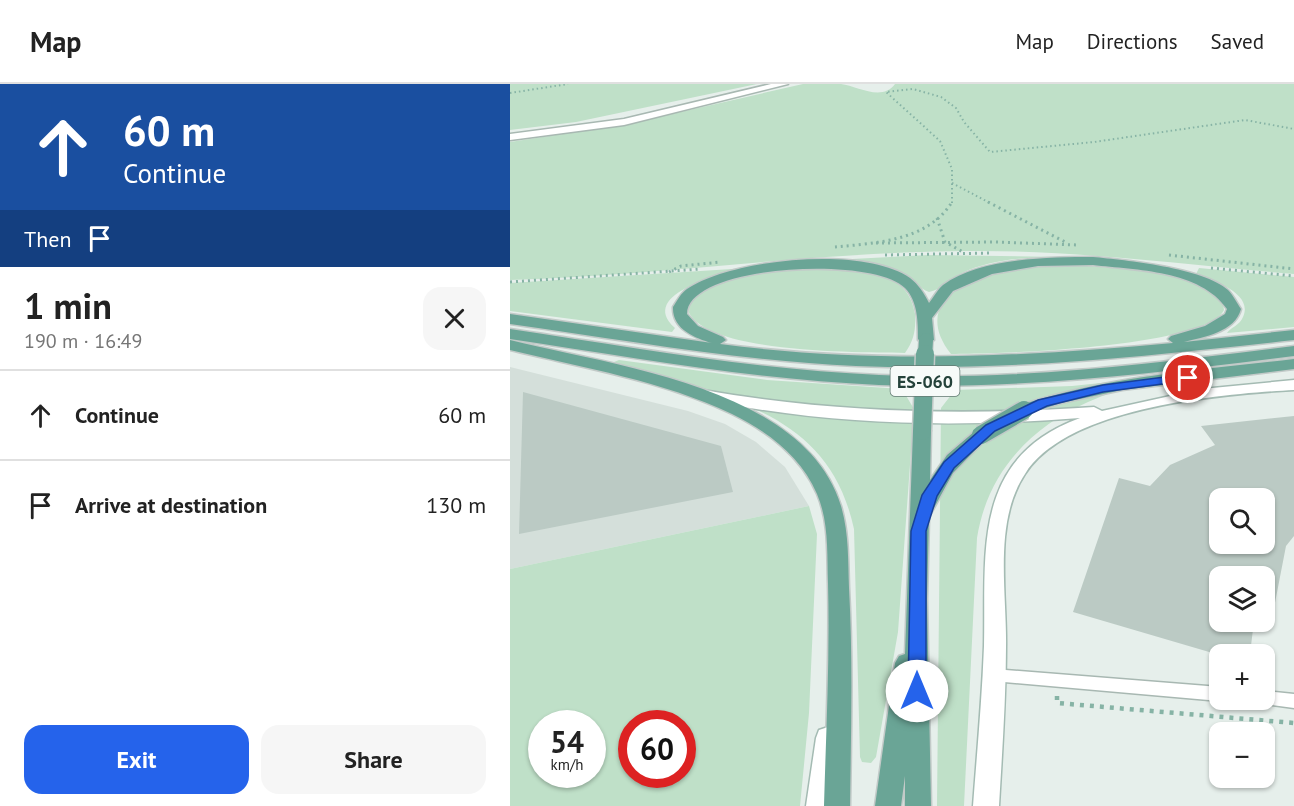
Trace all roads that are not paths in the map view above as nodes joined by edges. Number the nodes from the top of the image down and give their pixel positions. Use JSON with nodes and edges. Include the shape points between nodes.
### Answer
{"nodes":[{"id":1,"x":783,"y":84,"type":"edge"},
{"id":2,"x":510,"y":137,"type":"edge"},
{"id":3,"x":926,"y":316,"type":"junction"},
{"id":4,"x":510,"y":319,"type":"edge"},
{"id":5,"x":510,"y":334,"type":"edge"},
{"id":6,"x":1294,"y":335,"type":"edge"},
{"id":7,"x":510,"y":345,"type":"edge"},
{"id":8,"x":1294,"y":351,"type":"edge"},
{"id":9,"x":787,"y":356,"type":"junction"},
{"id":10,"x":1071,"y":356,"type":"junction"},
{"id":11,"x":1294,"y":364,"type":"edge"},
{"id":12,"x":1294,"y":385,"type":"edge"},
{"id":13,"x":684,"y":391,"type":"junction"},
{"id":14,"x":1140,"y":406,"type":"junction"},
{"id":15,"x":918,"y":531,"type":"junction"},
{"id":16,"x":916,"y":599,"type":"junction"},
{"id":17,"x":840,"y":614,"type":"junction"},
{"id":18,"x":993,"y":675,"type":"junction"},
{"id":19,"x":1209,"y":693,"type":"edge"},
{"id":20,"x":1275,"y":699,"type":"edge"},
{"id":21,"x":1294,"y":701,"type":"edge"},
{"id":22,"x":819,"y":806,"type":"edge"},
{"id":23,"x":837,"y":806,"type":"edge"},
{"id":24,"x":888,"y":806,"type":"edge"},
{"id":25,"x":918,"y":806,"type":"edge"},
{"id":26,"x":987,"y":806,"type":"edge"}],
"edges":[{"from":1,"to":2,"type":"main road","via":[[624,122]]},
{"from":3,"to":9,"type":"main road","via":[[918,295],[904,281],[880,270],[847,264],[769,268],[736,274],[696,289],[681,305],[681,316],[696,331],[727,343]]},
{"from":3,"to":10,"type":"main road","via":[[942,292],[967,276],[1000,266],[1051,261],[1173,272],[1217,289],[1233,305],[1228,321],[1204,331],[1173,340]]},
{"from":3,"to":15,"type":"main road","bridge":true},
{"from":4,"to":9,"type":"main road","number":"ES-060"},
{"from":5,"to":8,"type":"main road","number":"ES-060","via":[[777,372],[930,381],[1073,376]]},
{"from":6,"to":10,"type":"main road","number":"ES-060"},
{"from":7,"to":13,"type":"main road"},
{"from":9,"to":10,"type":"main road","number":"ES-060","via":[[927,362]]},
{"from":11,"to":15,"type":"main road","bridge":true,"via":[[1103,388],[1024,410],[962,451],[930,495]]},
{"from":12,"to":14,"type":"main road"},
{"from":13,"to":14,"type":"main road","via":[[814,412],[908,418],[1026,417]]},
{"from":13,"to":17,"type":"main road","via":[[764,424],[793,446],[818,477],[834,517]]},
{"from":14,"to":18,"type":"main road","via":[[1062,432],[1033,452],[1012,480],[997,543]]},
{"from":15,"to":16,"type":"main road"},
{"from":16,"to":24,"type":"main road"},
{"from":16,"to":25,"type":"main road"},
{"from":17,"to":22,"type":"main road"},
{"from":17,"to":23,"type":"main road"},
{"from":18,"to":19,"type":"lane"},
{"from":18,"to":26,"type":"main road"},
{"from":20,"to":21,"type":"lane"}]}
